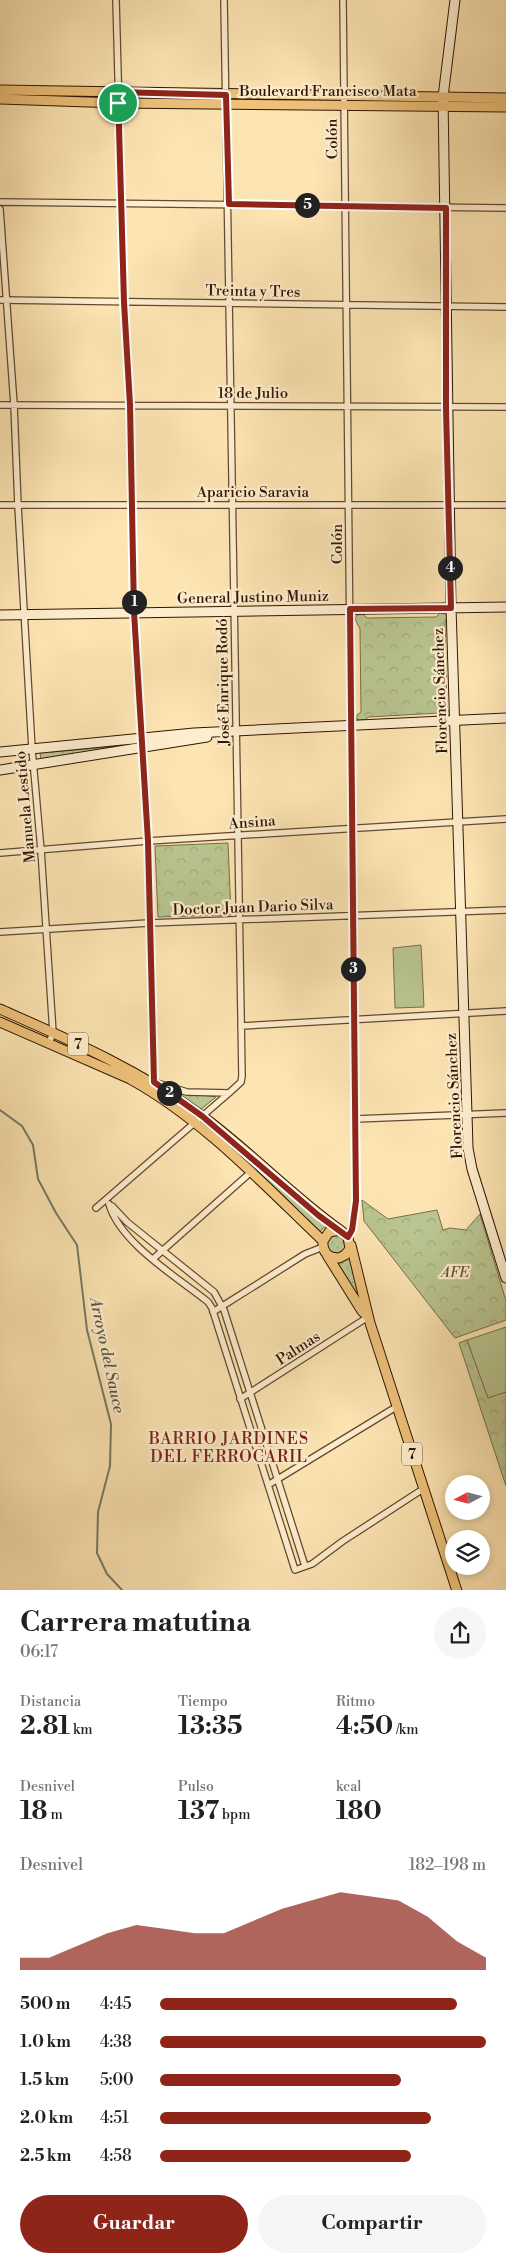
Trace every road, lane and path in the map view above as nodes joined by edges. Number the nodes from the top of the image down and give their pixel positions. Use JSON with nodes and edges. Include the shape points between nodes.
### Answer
{"nodes":[{"id":1,"x":116,"y":0,"type":"edge"},
{"id":2,"x":224,"y":0,"type":"edge"},
{"id":3,"x":343,"y":0,"type":"edge"},
{"id":4,"x":455,"y":0,"type":"edge"},
{"id":5,"x":0,"y":90,"type":"edge"},
{"id":6,"x":118,"y":92,"type":"junction"},
{"id":7,"x":506,"y":98,"type":"edge"},
{"id":8,"x":0,"y":99,"type":"edge"},
{"id":9,"x":226,"y":100,"type":"junction"},
{"id":10,"x":344,"y":100,"type":"junction"},
{"id":11,"x":443,"y":102,"type":"junction"},
{"id":12,"x":118,"y":103,"type":"junction"},
{"id":13,"x":506,"y":107,"type":"edge"},
{"id":14,"x":0,"y":202,"type":"edge"},
{"id":15,"x":121,"y":202,"type":"junction"},
{"id":16,"x":229,"y":204,"type":"junction"},
{"id":17,"x":345,"y":205,"type":"junction"},
{"id":18,"x":446,"y":208,"type":"junction"},
{"id":19,"x":506,"y":208,"type":"edge"},
{"id":20,"x":0,"y":209,"type":"edge"},
{"id":21,"x":3,"y":300,"type":"edge"},
{"id":22,"x":124,"y":302,"type":"junction"},
{"id":23,"x":230,"y":304,"type":"junction"},
{"id":24,"x":346,"y":305,"type":"junction"},
{"id":25,"x":445,"y":307,"type":"junction"},
{"id":26,"x":506,"y":307,"type":"edge"},
{"id":27,"x":0,"y":405,"type":"edge"},
{"id":28,"x":14,"y":405,"type":"junction"},
{"id":29,"x":130,"y":405,"type":"junction"},
{"id":30,"x":232,"y":405,"type":"junction"},
{"id":31,"x":348,"y":406,"type":"junction"},
{"id":32,"x":506,"y":407,"type":"edge"},
{"id":33,"x":446,"y":408,"type":"junction"},
{"id":34,"x":234,"y":504,"type":"junction"},
{"id":35,"x":0,"y":505,"type":"edge"},
{"id":36,"x":133,"y":505,"type":"junction"},
{"id":37,"x":350,"y":505,"type":"junction"},
{"id":38,"x":449,"y":505,"type":"junction"},
{"id":39,"x":506,"y":505,"type":"edge"},
{"id":40,"x":18,"y":506,"type":"junction"},
{"id":41,"x":506,"y":607,"type":"edge"},
{"id":42,"x":451,"y":608,"type":"junction"},
{"id":43,"x":350,"y":609,"type":"junction"},
{"id":44,"x":134,"y":612,"type":"junction"},
{"id":45,"x":234,"y":612,"type":"junction"},
{"id":46,"x":0,"y":615,"type":"edge"},
{"id":47,"x":24,"y":615,"type":"junction"},
{"id":48,"x":506,"y":718,"type":"edge"},
{"id":49,"x":454,"y":721,"type":"junction"},
{"id":50,"x":352,"y":727,"type":"junction"},
{"id":51,"x":236,"y":732,"type":"junction"},
{"id":52,"x":223,"y":734,"type":"junction"},
{"id":53,"x":141,"y":739,"type":"junction"},
{"id":54,"x":32,"y":749,"type":"junction"},
{"id":55,"x":142,"y":749,"type":"junction"},
{"id":56,"x":0,"y":752,"type":"edge"},
{"id":57,"x":35,"y":764,"type":"junction"},
{"id":58,"x":0,"y":770,"type":"edge"},
{"id":59,"x":506,"y":819,"type":"edge"},
{"id":60,"x":459,"y":822,"type":"junction"},
{"id":61,"x":353,"y":828,"type":"junction"},
{"id":62,"x":238,"y":835,"type":"junction"},
{"id":63,"x":148,"y":841,"type":"junction"},
{"id":64,"x":41,"y":850,"type":"junction"},
{"id":65,"x":0,"y":854,"type":"edge"},
{"id":66,"x":506,"y":910,"type":"edge"},
{"id":67,"x":460,"y":912,"type":"junction"},
{"id":68,"x":353,"y":916,"type":"junction"},
{"id":69,"x":239,"y":920,"type":"junction"},
{"id":70,"x":150,"y":923,"type":"junction"},
{"id":71,"x":47,"y":930,"type":"junction"},
{"id":72,"x":0,"y":932,"type":"edge"},
{"id":73,"x":0,"y":1009,"type":"edge"},
{"id":74,"x":506,"y":1011,"type":"edge"},
{"id":75,"x":463,"y":1013,"type":"junction"},
{"id":76,"x":354,"y":1019,"type":"junction"},
{"id":77,"x":0,"y":1022,"type":"edge"},
{"id":78,"x":241,"y":1026,"type":"junction"},
{"id":79,"x":53,"y":1033,"type":"junction"},
{"id":80,"x":49,"y":1043,"type":"junction"},
{"id":81,"x":152,"y":1086,"type":"junction"},
{"id":82,"x":229,"y":1093,"type":"junction"},
{"id":83,"x":506,"y":1113,"type":"edge"},
{"id":84,"x":467,"y":1114,"type":"junction"},
{"id":85,"x":355,"y":1118,"type":"junction"},
{"id":86,"x":199,"y":1119,"type":"junction"},
{"id":87,"x":251,"y":1172,"type":"junction"},
{"id":88,"x":108,"y":1202,"type":"junction"},
{"id":89,"x":96,"y":1208,"type":"dead end"},
{"id":90,"x":340,"y":1230,"type":"junction"},
{"id":91,"x":349,"y":1240,"type":"junction"},
{"id":92,"x":324,"y":1247,"type":"junction"},
{"id":93,"x":162,"y":1251,"type":"junction"},
{"id":94,"x":153,"y":1259,"type":"junction"},
{"id":95,"x":506,"y":1278,"type":"edge"},
{"id":96,"x":223,"y":1308,"type":"junction"},
{"id":97,"x":213,"y":1312,"type":"junction"},
{"id":98,"x":368,"y":1317,"type":"junction"},
{"id":99,"x":250,"y":1393,"type":"junction"},
{"id":100,"x":240,"y":1399,"type":"junction"},
{"id":101,"x":396,"y":1406,"type":"junction"},
{"id":102,"x":277,"y":1481,"type":"junction"},
{"id":103,"x":268,"y":1486,"type":"junction"},
{"id":104,"x":423,"y":1489,"type":"junction"},
{"id":105,"x":305,"y":1566,"type":"junction"},
{"id":106,"x":457,"y":1590,"type":"edge"}],
"edges":[{"from":1,"to":6,"type":"street"},
{"from":2,"to":9,"type":"street","name":"José Enrique Rodó"},
{"from":3,"to":10,"type":"street","name":"Colón"},
{"from":4,"to":11,"type":"street","name":"Florencio Sánchez"},
{"from":5,"to":6,"type":"main road","name":"Boulevard Francisco Mata"},
{"from":6,"to":9,"type":"main road","name":"Boulevard Francisco Mata"},
{"from":6,"to":12,"type":"street"},
{"from":7,"to":11,"type":"main road","name":"Boulevard Francisco Mata"},
{"from":8,"to":12,"type":"main road","name":"Boulevard Francisco Mata"},
{"from":9,"to":10,"type":"main road","name":"Boulevard Francisco Mata"},
{"from":9,"to":12,"type":"main road","name":"Boulevard Francisco Mata"},
{"from":9,"to":16,"type":"street","name":"José Enrique Rodó"},
{"from":10,"to":11,"type":"main road","name":"Boulevard Francisco Mata"},
{"from":10,"to":17,"type":"street","name":"Colón"},
{"from":11,"to":13,"type":"main road","name":"Boulevard Francisco Mata"},
{"from":11,"to":18,"type":"street","name":"Florencio Sánchez"},
{"from":12,"to":15,"type":"street"},
{"from":14,"to":15,"type":"street"},
{"from":15,"to":16,"type":"street"},
{"from":15,"to":22,"type":"street"},
{"from":16,"to":17,"type":"street"},
{"from":16,"to":23,"type":"street","name":"José Enrique Rodó"},
{"from":17,"to":18,"type":"street"},
{"from":17,"to":24,"type":"street","name":"Colón"},
{"from":18,"to":19,"type":"street"},
{"from":18,"to":25,"type":"street","name":"Florencio Sánchez"},
{"from":20,"to":21,"type":"street","name":"Manuela Lestido"},
{"from":21,"to":22,"type":"street","name":"Treinta y Tres"},
{"from":21,"to":28,"type":"street","name":"Manuela Lestido"},
{"from":22,"to":23,"type":"street","name":"Treinta y Tres"},
{"from":22,"to":29,"type":"street"},
{"from":23,"to":24,"type":"street","name":"Treinta y Tres"},
{"from":23,"to":30,"type":"street","name":"José Enrique Rodó"},
{"from":24,"to":25,"type":"street","name":"Treinta y Tres"},
{"from":24,"to":31,"type":"street","name":"Colón"},
{"from":25,"to":26,"type":"street","name":"Treinta y Tres"},
{"from":25,"to":33,"type":"street","name":"Florencio Sánchez"},
{"from":27,"to":28,"type":"street","name":"18 de Julio"},
{"from":28,"to":29,"type":"street","name":"18 de Julio"},
{"from":28,"to":40,"type":"street","name":"Manuela Lestido"},
{"from":29,"to":30,"type":"street","name":"18 de Julio"},
{"from":29,"to":36,"type":"street"},
{"from":30,"to":31,"type":"street","name":"18 de Julio"},
{"from":30,"to":34,"type":"street","name":"José Enrique Rodó"},
{"from":31,"to":33,"type":"street","name":"18 de Julio"},
{"from":31,"to":37,"type":"street","name":"Colón"},
{"from":32,"to":33,"type":"street","name":"18 de Julio"},
{"from":33,"to":38,"type":"street","name":"Florencio Sánchez"},
{"from":34,"to":36,"type":"street","name":"Aparicio Saravia"},
{"from":34,"to":37,"type":"street","name":"Aparicio Saravia"},
{"from":34,"to":45,"type":"street","name":"José Enrique Rodó"},
{"from":35,"to":40,"type":"street","name":"Aparicio Saravia"},
{"from":36,"to":40,"type":"street","name":"Aparicio Saravia"},
{"from":36,"to":44,"type":"street"},
{"from":37,"to":38,"type":"street","name":"Aparicio Saravia"},
{"from":37,"to":43,"type":"street","name":"Colón"},
{"from":38,"to":39,"type":"street","name":"Aparicio Saravia"},
{"from":38,"to":42,"type":"street","name":"Florencio Sánchez"},
{"from":40,"to":47,"type":"street","name":"Manuela Lestido"},
{"from":41,"to":42,"type":"street","name":"General Justino Muniz"},
{"from":42,"to":43,"type":"street","name":"General Justino Muniz"},
{"from":42,"to":49,"type":"street","name":"Florencio Sánchez"},
{"from":43,"to":45,"type":"street","name":"General Justino Muniz"},
{"from":43,"to":50,"type":"street","name":"Colón"},
{"from":44,"to":45,"type":"street","name":"General Justino Muniz"},
{"from":44,"to":47,"type":"street","name":"General Justino Muniz"},
{"from":44,"to":53,"type":"street"},
{"from":45,"to":51,"type":"street","name":"José Enrique Rodó"},
{"from":46,"to":47,"type":"street","name":"General Justino Muniz"},
{"from":47,"to":54,"type":"street","name":"Manuela Lestido"},
{"from":48,"to":49,"type":"street"},
{"from":49,"to":50,"type":"street"},
{"from":49,"to":60,"type":"street","name":"Florencio Sánchez"},
{"from":50,"to":51,"type":"street"},
{"from":50,"to":61,"type":"street","name":"Colón"},
{"from":51,"to":52,"type":"street"},
{"from":51,"to":62,"type":"street","name":"José Enrique Rodó"},
{"from":52,"to":53,"type":"street","via":[[194,733]]},
{"from":52,"to":55,"type":"street"},
{"from":53,"to":54,"type":"street"},
{"from":53,"to":55,"type":"street"},
{"from":54,"to":56,"type":"street"},
{"from":54,"to":57,"type":"street","name":"Manuela Lestido"},
{"from":55,"to":57,"type":"street"},
{"from":55,"to":63,"type":"street"},
{"from":57,"to":58,"type":"street"},
{"from":57,"to":64,"type":"street","name":"Manuela Lestido"},
{"from":59,"to":60,"type":"street","name":"Ansina"},
{"from":60,"to":61,"type":"street","name":"Ansina"},
{"from":60,"to":67,"type":"street","name":"Florencio Sánchez"},
{"from":61,"to":62,"type":"street","name":"Ansina"},
{"from":61,"to":68,"type":"street","name":"Colón"},
{"from":62,"to":63,"type":"street","name":"Ansina"},
{"from":62,"to":69,"type":"street","name":"José Enrique Rodó"},
{"from":63,"to":64,"type":"street","name":"Ansina"},
{"from":63,"to":70,"type":"street"},
{"from":64,"to":65,"type":"street","name":"Ansina"},
{"from":64,"to":71,"type":"street","name":"Manuela Lestido"},
{"from":66,"to":67,"type":"street","name":"Doctor Juan Dario Silva"},
{"from":67,"to":68,"type":"street","name":"Doctor Juan Dario Silva"},
{"from":67,"to":75,"type":"street","name":"Florencio Sánchez"},
{"from":68,"to":69,"type":"street","name":"Doctor Juan Dario Silva"},
{"from":68,"to":76,"type":"street","name":"Colón"},
{"from":69,"to":70,"type":"street","name":"Doctor Juan Dario Silva"},
{"from":69,"to":78,"type":"street","name":"José Enrique Rodó"},
{"from":70,"to":71,"type":"street","name":"Doctor Juan Dario Silva"},
{"from":70,"to":81,"type":"street"},
{"from":71,"to":72,"type":"street","name":"Doctor Juan Dario Silva"},
{"from":71,"to":79,"type":"street","name":"Manuela Lestido"},
{"from":73,"to":79,"type":"main road","number":"7"},
{"from":74,"to":75,"type":"street"},
{"from":75,"to":76,"type":"street"},
{"from":75,"to":84,"type":"street","name":"Florencio Sánchez"},
{"from":76,"to":78,"type":"street"},
{"from":76,"to":85,"type":"street","name":"Colón"},
{"from":77,"to":80,"type":"main road","number":"7"},
{"from":78,"to":82,"type":"street","name":"José Enrique Rodó","via":[[242,1076]]},
{"from":79,"to":80,"type":"street","name":"Manuela Lestido"},
{"from":79,"to":81,"type":"main road","number":"7"},
{"from":80,"to":81,"type":"main road","number":"7"},
{"from":81,"to":82,"type":"street","via":[[187,1092]]},
{"from":81,"to":86,"type":"main road","number":"7"},
{"from":82,"to":86,"type":"street","name":"José Enrique Rodó"},
{"from":83,"to":84,"type":"street"},
{"from":84,"to":85,"type":"street"},
{"from":84,"to":95,"type":"street","name":"Florencio Sánchez","via":[[472,1169]]},
{"from":85,"to":91,"type":"street","name":"Colón","via":[[356,1201]]},
{"from":86,"to":87,"type":"main road","number":"7"},
{"from":86,"to":88,"type":"street","name":"José Enrique Rodó"},
{"from":86,"to":90,"type":"main road","number":"7"},
{"from":87,"to":92,"type":"main road","number":"7"},
{"from":87,"to":93,"type":"street"},
{"from":88,"to":89,"type":"street","name":"José Enrique Rodó"},
{"from":88,"to":93,"type":"street"},
{"from":88,"to":94,"type":"street","via":[[117,1223]]},
{"from":90,"to":91,"type":"main road"},
{"from":90,"to":92,"type":"main road","via":[[329,1232]]},
{"from":91,"to":92,"type":"main road","via":[[348,1251],[341,1257],[334,1258]]},
{"from":91,"to":98,"type":"main road","number":"7"},
{"from":92,"to":96,"type":"street","via":[[305,1254]]},
{"from":92,"to":98,"type":"main road","number":"7"},
{"from":93,"to":94,"type":"street"},
{"from":93,"to":96,"type":"street","via":[[214,1292]]},
{"from":94,"to":97,"type":"street","via":[[208,1302]]},
{"from":96,"to":97,"type":"street"},
{"from":96,"to":99,"type":"street"},
{"from":97,"to":100,"type":"street"},
{"from":98,"to":99,"type":"street","name":"Palmas"},
{"from":98,"to":101,"type":"main road","number":"7"},
{"from":99,"to":100,"type":"street","name":"Palmas"},
{"from":99,"to":102,"type":"street"},
{"from":100,"to":103,"type":"street"},
{"from":101,"to":102,"type":"street"},
{"from":101,"to":104,"type":"main road","number":"7"},
{"from":102,"to":103,"type":"street"},
{"from":102,"to":105,"type":"street"},
{"from":103,"to":105,"type":"street","via":[[295,1570]]},
{"from":104,"to":105,"type":"street"},
{"from":104,"to":106,"type":"main road","number":"7"}]}
